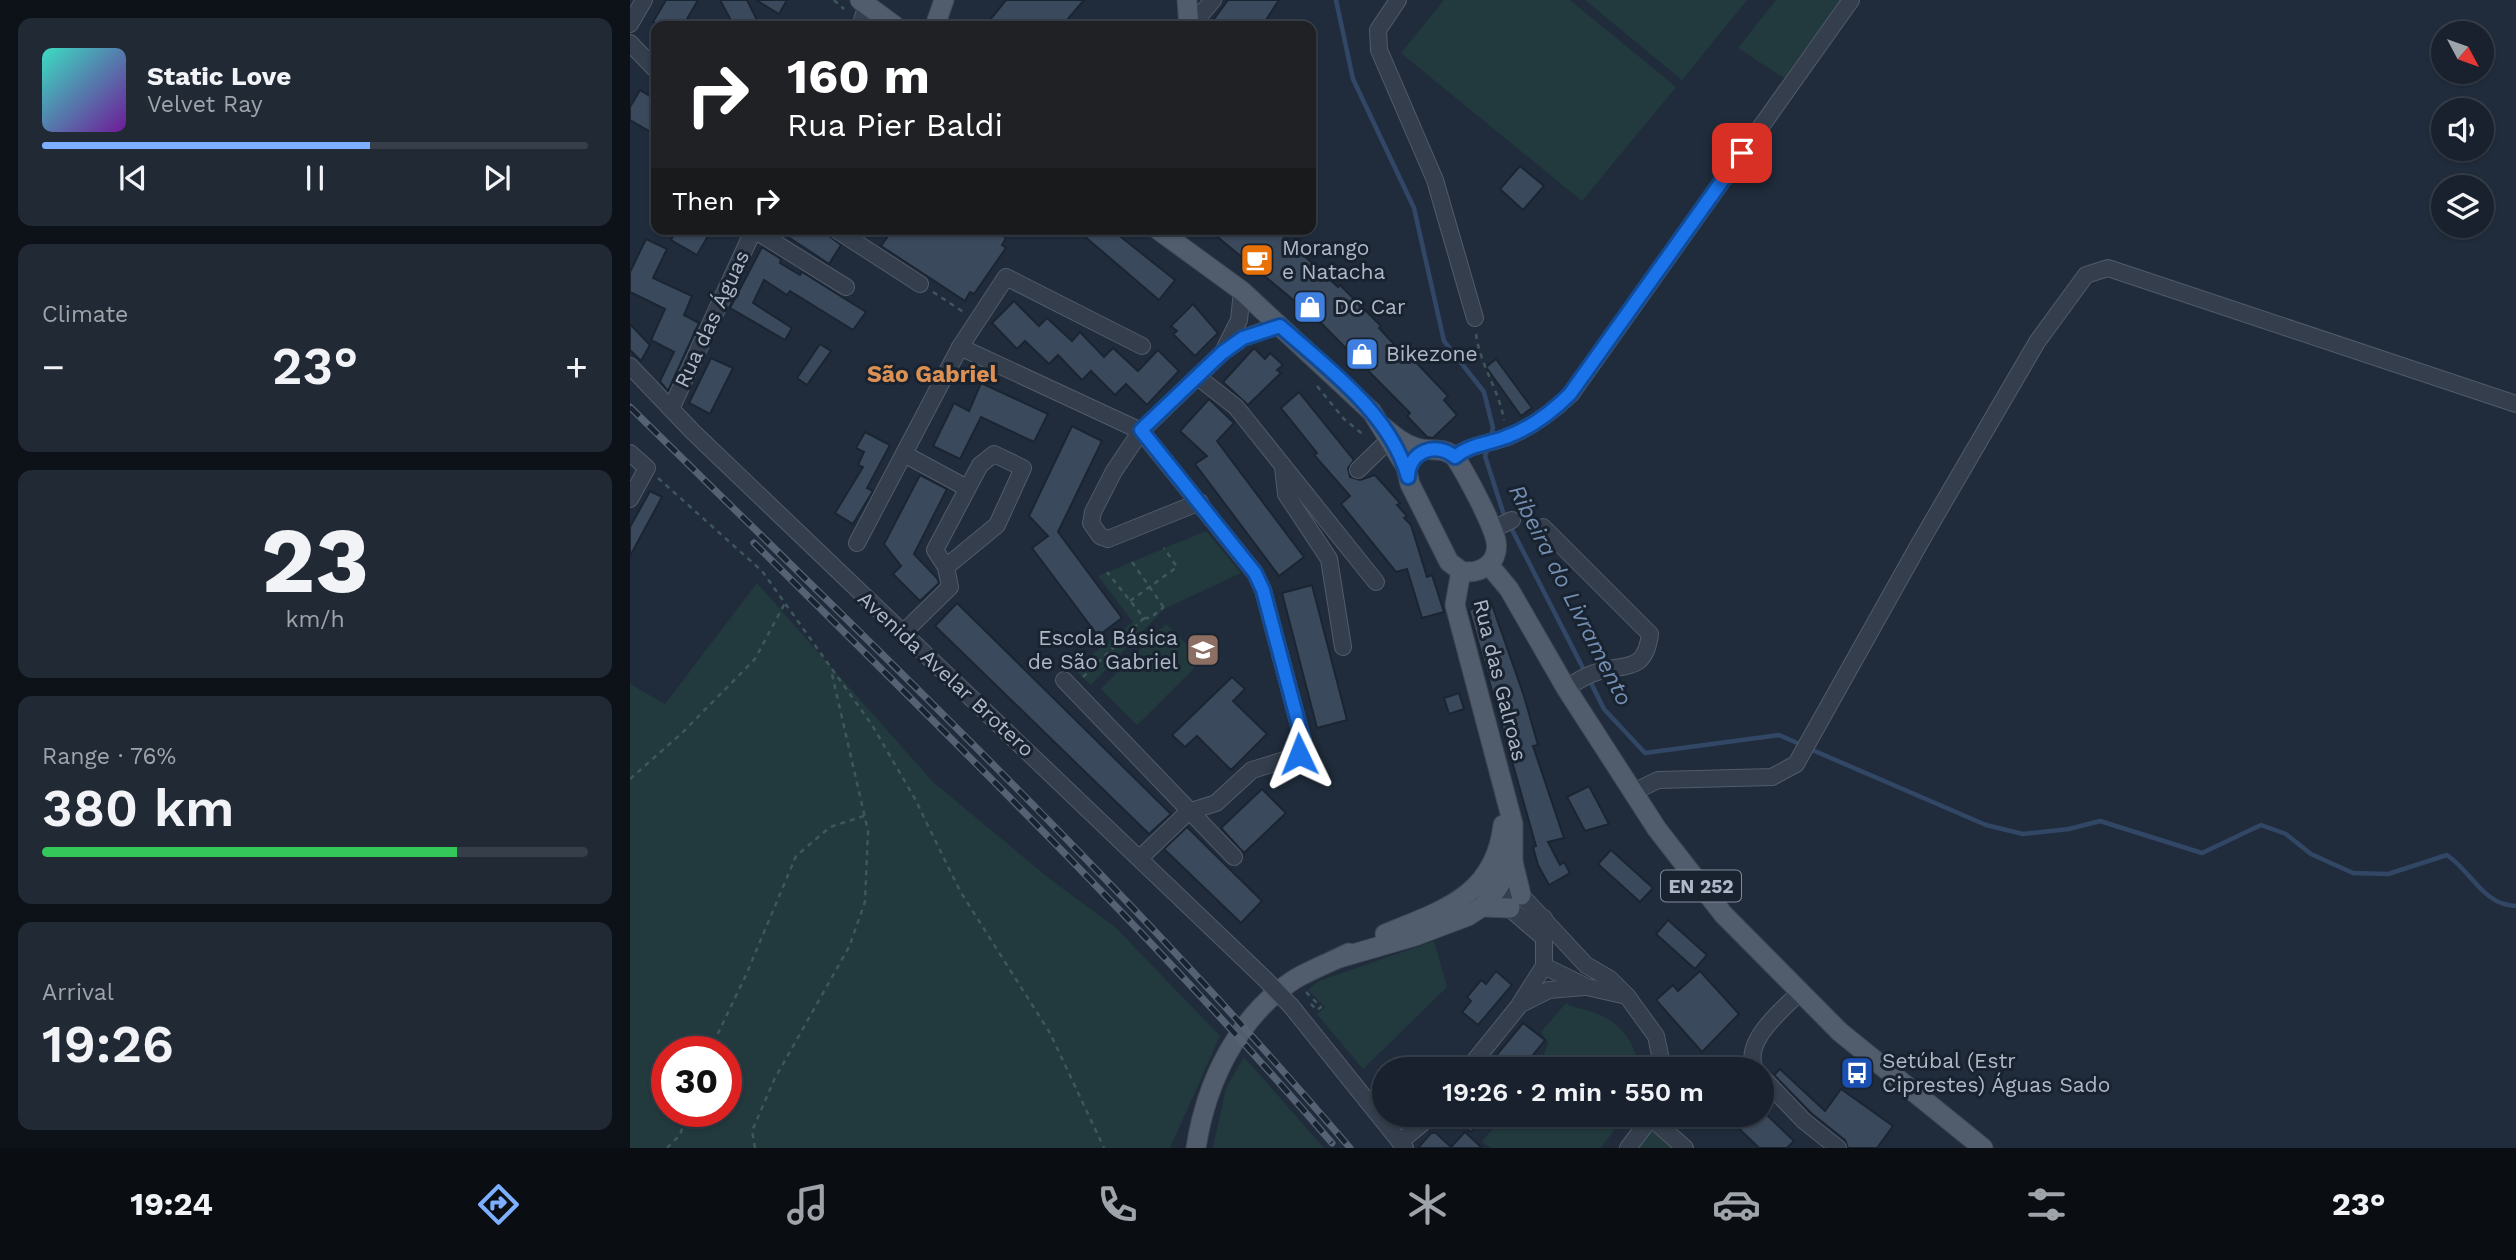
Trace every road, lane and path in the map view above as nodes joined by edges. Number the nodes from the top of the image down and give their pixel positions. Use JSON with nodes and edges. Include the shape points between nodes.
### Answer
{"nodes":[{"id":1,"x":644,"y":0,"type":"edge"},
{"id":2,"x":944,"y":0,"type":"edge"},
{"id":3,"x":1186,"y":0,"type":"edge"},
{"id":4,"x":1213,"y":0,"type":"edge"},
{"id":5,"x":1398,"y":0,"type":"edge"},
{"id":6,"x":1851,"y":0,"type":"edge"},
{"id":7,"x":863,"y":3,"type":"edge"},
{"id":8,"x":861,"y":21,"type":"edge"},
{"id":9,"x":888,"y":21,"type":"edge"},
{"id":10,"x":937,"y":21,"type":"edge"},
{"id":11,"x":1189,"y":21,"type":"edge"},
{"id":12,"x":1194,"y":21,"type":"edge"},
{"id":13,"x":630,"y":24,"type":"edge"},
{"id":14,"x":630,"y":43,"type":"edge"},
{"id":15,"x":651,"y":65,"type":"edge"},
{"id":16,"x":752,"y":235,"type":"edge"},
{"id":17,"x":762,"y":235,"type":"edge"},
{"id":18,"x":844,"y":235,"type":"edge"},
{"id":19,"x":1165,"y":235,"type":"edge"},
{"id":20,"x":920,"y":284,"type":"joint"},
{"id":21,"x":846,"y":286,"type":"dead end"},
{"id":22,"x":1242,"y":291,"type":"junction"},
{"id":23,"x":1475,"y":318,"type":"joint"},
{"id":24,"x":977,"y":321,"type":"junction"},
{"id":25,"x":1280,"y":326,"type":"junction"},
{"id":26,"x":1142,"y":346,"type":"dead end"},
{"id":27,"x":960,"y":347,"type":"junction"},
{"id":28,"x":1222,"y":353,"type":"junction"},
{"id":29,"x":630,"y":366,"type":"edge"},
{"id":30,"x":1199,"y":378,"type":"junction"},
{"id":31,"x":2516,"y":404,"type":"edge"},
{"id":32,"x":671,"y":409,"type":"junction"},
{"id":33,"x":1141,"y":430,"type":"junction"},
{"id":34,"x":1386,"y":433,"type":"junction"},
{"id":35,"x":1507,"y":437,"type":"junction"},
{"id":36,"x":1427,"y":450,"type":"junction"},
{"id":37,"x":630,"y":453,"type":"edge"},
{"id":38,"x":904,"y":454,"type":"junction"},
{"id":39,"x":1455,"y":457,"type":"junction"},
{"id":40,"x":1282,"y":465,"type":"junction"},
{"id":41,"x":647,"y":468,"type":"junction"},
{"id":42,"x":1358,"y":470,"type":"dead end"},
{"id":43,"x":1408,"y":477,"type":"junction"},
{"id":44,"x":967,"y":488,"type":"junction"},
{"id":45,"x":630,"y":499,"type":"edge"},
{"id":46,"x":1200,"y":502,"type":"junction"},
{"id":47,"x":1543,"y":527,"type":"dead end"},
{"id":48,"x":857,"y":543,"type":"dead end"},
{"id":49,"x":1164,"y":548,"type":"dead end"},
{"id":50,"x":1132,"y":562,"type":"dead end"},
{"id":51,"x":1489,"y":565,"type":"junction"},
{"id":52,"x":946,"y":567,"type":"junction"},
{"id":53,"x":1461,"y":571,"type":"junction"},
{"id":54,"x":1107,"y":572,"type":"dead end"},
{"id":55,"x":1376,"y":582,"type":"dead end"},
{"id":56,"x":1149,"y":586,"type":"junction"},
{"id":57,"x":1130,"y":601,"type":"junction"},
{"id":58,"x":785,"y":603,"type":"junction"},
{"id":59,"x":1144,"y":618,"type":"junction"},
{"id":60,"x":904,"y":633,"type":"junction"},
{"id":61,"x":1343,"y":647,"type":"dead end"},
{"id":62,"x":831,"y":667,"type":"junction"},
{"id":63,"x":1083,"y":677,"type":"dead end"},
{"id":64,"x":1064,"y":680,"type":"dead end"},
{"id":65,"x":1577,"y":682,"type":"junction"},
{"id":66,"x":630,"y":779,"type":"edge"},
{"id":67,"x":1633,"y":792,"type":"junction"},
{"id":68,"x":1506,"y":800,"type":"junction"},
{"id":69,"x":1188,"y":812,"type":"junction"},
{"id":70,"x":864,"y":815,"type":"junction"},
{"id":71,"x":1140,"y":858,"type":"junction"},
{"id":72,"x":1234,"y":858,"type":"dead end"},
{"id":73,"x":1513,"y":862,"type":"junction"},
{"id":74,"x":1490,"y":885,"type":"junction"},
{"id":75,"x":1516,"y":902,"type":"junction"},
{"id":76,"x":1482,"y":907,"type":"junction"},
{"id":77,"x":1544,"y":918,"type":"junction"},
{"id":78,"x":1545,"y":939,"type":"junction"},
{"id":79,"x":1339,"y":958,"type":"junction"},
{"id":80,"x":1586,"y":965,"type":"junction"},
{"id":81,"x":1544,"y":966,"type":"junction"},
{"id":82,"x":1587,"y":987,"type":"junction"},
{"id":83,"x":1799,"y":993,"type":"junction"},
{"id":84,"x":1627,"y":996,"type":"junction"},
{"id":85,"x":1518,"y":1007,"type":"junction"},
{"id":86,"x":717,"y":1036,"type":"edge"},
{"id":87,"x":1478,"y":1057,"type":"edge"},
{"id":88,"x":1660,"y":1057,"type":"edge"},
{"id":89,"x":1751,"y":1057,"type":"edge"},
{"id":90,"x":1774,"y":1090,"type":"edge"},
{"id":91,"x":683,"y":1127,"type":"edge"},
{"id":92,"x":1420,"y":1127,"type":"edge"},
{"id":93,"x":1644,"y":1127,"type":"edge"},
{"id":94,"x":1663,"y":1127,"type":"edge"},
{"id":95,"x":1402,"y":1145,"type":"edge"},
{"id":96,"x":667,"y":1148,"type":"edge"},
{"id":97,"x":755,"y":1148,"type":"edge"},
{"id":98,"x":1104,"y":1148,"type":"edge"},
{"id":99,"x":1196,"y":1148,"type":"edge"},
{"id":100,"x":1628,"y":1148,"type":"edge"},
{"id":101,"x":1685,"y":1148,"type":"edge"},
{"id":102,"x":1838,"y":1148,"type":"edge"},
{"id":103,"x":1983,"y":1148,"type":"edge"}],
"edges":[{"from":1,"to":13,"type":"street"},
{"from":2,"to":10,"type":"main road"},
{"from":3,"to":11,"type":"main road"},
{"from":4,"to":12,"type":"street"},
{"from":5,"to":23,"type":"street","via":[[1378,30],[1379,50],[1435,180]]},
{"from":6,"to":35,"type":"street","via":[[1570,394],[1541,419]]},
{"from":7,"to":8,"type":"street"},
{"from":7,"to":9,"type":"main road"},
{"from":14,"to":15,"type":"street"},
{"from":16,"to":32,"type":"street","name":"Rua das Águas"},
{"from":17,"to":21,"type":"street"},
{"from":18,"to":20,"type":"street"},
{"from":19,"to":22,"type":"main road"},
{"from":20,"to":24,"type":"path"},
{"from":22,"to":25,"type":"main road"},
{"from":22,"to":28,"type":"street","via":[[1238,326]]},
{"from":23,"to":35,"type":"path","via":[[1478,353],[1502,408]]},
{"from":24,"to":26,"type":"street","via":[[1006,276]]},
{"from":24,"to":27,"type":"street"},
{"from":25,"to":28,"type":"street","via":[[1243,338]]},
{"from":25,"to":34,"type":"main road","via":[[1358,398]]},
{"from":27,"to":33,"type":"street"},
{"from":27,"to":38,"type":"street"},
{"from":28,"to":30,"type":"street"},
{"from":29,"to":32,"type":"street","name":"Avenida Avelar Brotero"},
{"from":30,"to":33,"type":"street"},
{"from":30,"to":40,"type":"street","via":[[1236,407]]},
{"from":31,"to":67,"type":"street","via":[[2108,268],[2086,275],[2037,342],[1796,764],[1772,777],[1658,780]]},
{"from":32,"to":60,"type":"street","name":"Avenida Avelar Brotero"},
{"from":33,"to":46,"type":"street"},
{"from":33,"to":46,"type":"street","via":[[1093,512],[1091,523],[1100,537],[1108,539]]},
{"from":34,"to":36,"type":"main road"},
{"from":34,"to":42,"type":"street"},
{"from":34,"to":43,"type":"main road"},
{"from":35,"to":39,"type":"street"},
{"from":36,"to":39,"type":"main road","via":[[1442,449]]},
{"from":36,"to":43,"type":"main road","via":[[1414,459]]},
{"from":37,"to":41,"type":"street"},
{"from":38,"to":44,"type":"street"},
{"from":38,"to":48,"type":"street"},
{"from":39,"to":51,"type":"main road","via":[[1501,525]]},
{"from":40,"to":55,"type":"street"},
{"from":40,"to":61,"type":"street","via":[[1286,494],[1329,559]]},
{"from":41,"to":45,"type":"street"},
{"from":41,"to":58,"type":"path","via":[[762,571]]},
{"from":43,"to":53,"type":"main road","via":[[1449,562]]},
{"from":44,"to":52,"type":"street","via":[[935,550]]},
{"from":44,"to":52,"type":"street","via":[[980,465],[994,454],[1023,468],[997,525]]},
{"from":46,"to":69,"type":"street","via":[[1263,590],[1303,749],[1294,757],[1252,770],[1216,803]]},
{"from":47,"to":65,"type":"street","via":[[1650,634],[1647,652],[1630,668]]},
{"from":49,"to":56,"type":"path","via":[[1177,567]]},
{"from":50,"to":56,"type":"path"},
{"from":51,"to":53,"type":"main road","via":[[1476,572]]},
{"from":51,"to":65,"type":"main road","number":"EN 252"},
{"from":52,"to":60,"type":"street","via":[[950,587]]},
{"from":53,"to":68,"type":"main road","name":"Rua das Galroas","via":[[1457,617]]},
{"from":54,"to":57,"type":"path"},
{"from":56,"to":57,"type":"path"},
{"from":56,"to":59,"type":"path","via":[[1164,608]]},
{"from":57,"to":59,"type":"path"},
{"from":58,"to":62,"type":"path"},
{"from":58,"to":66,"type":"path","via":[[755,659]]},
{"from":59,"to":63,"type":"path"},
{"from":60,"to":71,"type":"street","name":"Avenida Avelar Brotero"},
{"from":62,"to":70,"type":"path"},
{"from":62,"to":98,"type":"path","via":[[872,725],[960,891],[1049,1033]]},
{"from":64,"to":69,"type":"street"},
{"from":65,"to":67,"type":"main road","number":"EN 252"},
{"from":67,"to":83,"type":"main road","number":"EN 252","via":[[1723,914]]},
{"from":68,"to":73,"type":"main road","name":"Rua das Galroas","via":[[1513,824]]},
{"from":68,"to":74,"type":"main road","name":"Rua das Galroas","via":[[1501,846]]},
{"from":69,"to":71,"type":"street"},
{"from":69,"to":72,"type":"street"},
{"from":70,"to":86,"type":"path","via":[[831,827],[796,856]]},
{"from":70,"to":97,"type":"path","via":[[868,831],[865,902],[849,947],[774,1080],[752,1131]]},
{"from":71,"to":95,"type":"street","name":"Avenida Avelar Brotero","bridge":true,"via":[[1292,1006]]},
{"from":73,"to":74,"type":"main road"},
{"from":73,"to":75,"type":"main road","name":"Rua das Galroas"},
{"from":74,"to":75,"type":"street","via":[[1509,889]]},
{"from":74,"to":76,"type":"main road"},
{"from":74,"to":79,"type":"main road"},
{"from":75,"to":76,"type":"main road"},
{"from":75,"to":77,"type":"street"},
{"from":75,"to":78,"type":"street"},
{"from":76,"to":79,"type":"main road","via":[[1447,925]]},
{"from":77,"to":78,"type":"street"},
{"from":77,"to":80,"type":"street"},
{"from":78,"to":81,"type":"street"},
{"from":79,"to":99,"type":"main road","via":[[1290,983],[1249,1020],[1214,1081]]},
{"from":80,"to":81,"type":"street","via":[[1565,961]]},
{"from":80,"to":84,"type":"street"},
{"from":81,"to":82,"type":"street"},
{"from":81,"to":85,"type":"street"},
{"from":82,"to":84,"type":"street"},
{"from":82,"to":85,"type":"street","via":[[1549,990]]},
{"from":83,"to":89,"type":"street","via":[[1756,1043]]},
{"from":83,"to":103,"type":"main road","number":"EN 252"},
{"from":84,"to":88,"type":"street","via":[[1656,1036]]},
{"from":85,"to":87,"type":"street"},
{"from":90,"to":102,"type":"street"},
{"from":91,"to":96,"type":"path"},
{"from":92,"to":95,"type":"street"},
{"from":93,"to":100,"type":"street"},
{"from":94,"to":101,"type":"street"}]}
